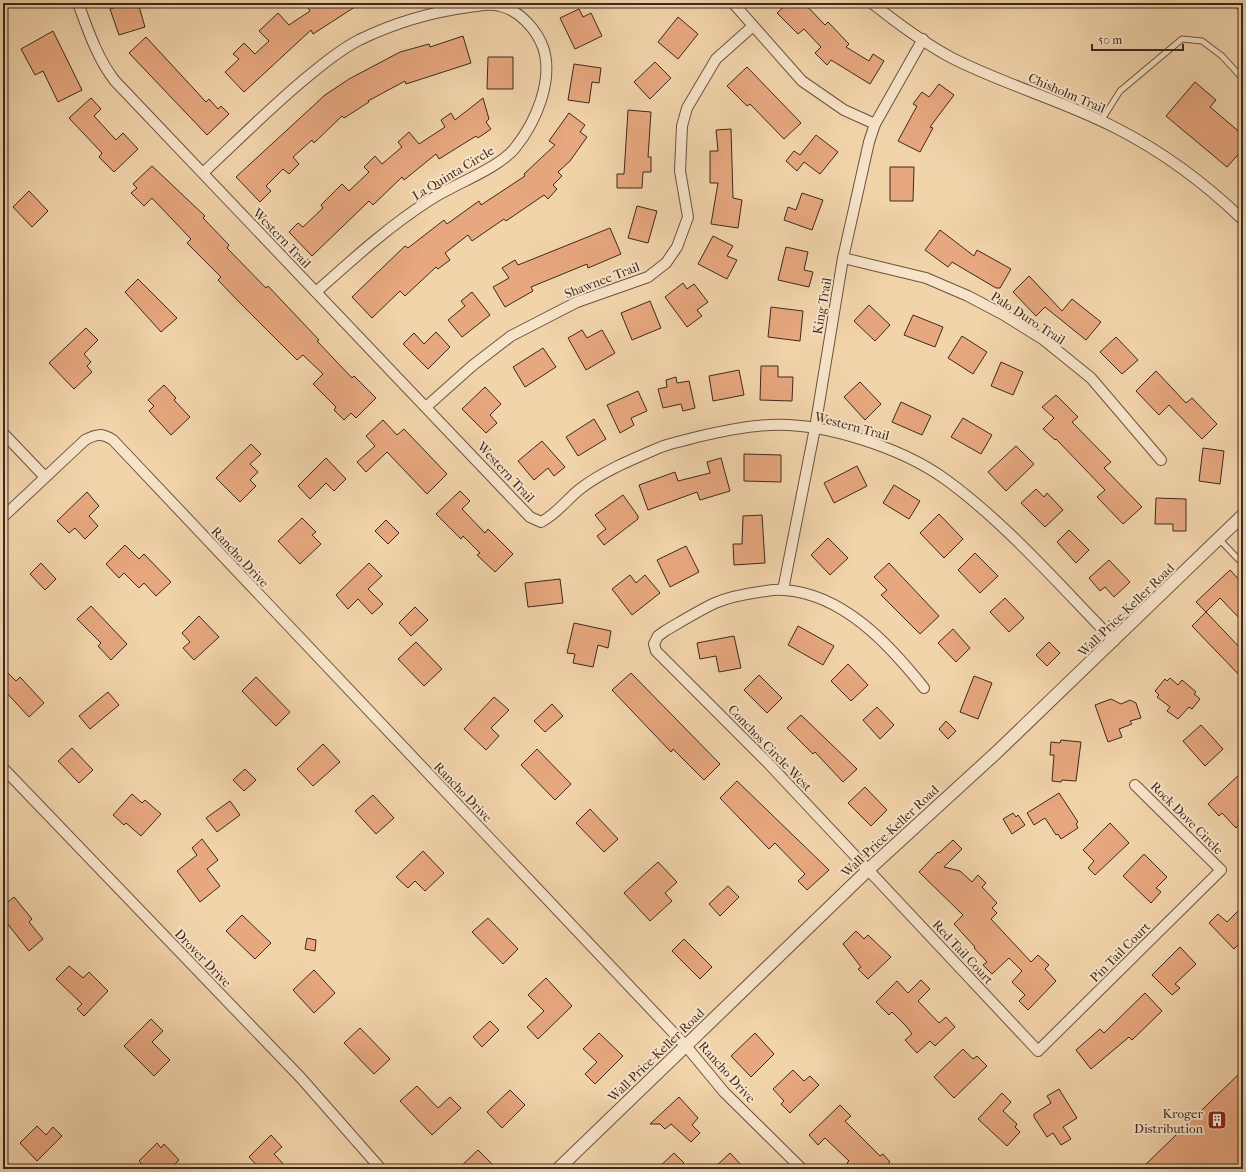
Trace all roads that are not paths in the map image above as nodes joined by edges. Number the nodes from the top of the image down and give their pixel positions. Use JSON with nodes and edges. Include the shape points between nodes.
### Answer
{"nodes":[{"id":1,"x":78,"y":3,"type":"edge"},
{"id":2,"x":733,"y":3,"type":"edge"},
{"id":3,"x":872,"y":3,"type":"edge"},
{"id":4,"x":753,"y":26,"type":"junction"},
{"id":5,"x":923,"y":39,"type":"junction"},
{"id":6,"x":1243,"y":79,"type":"edge"},
{"id":7,"x":1101,"y":121,"type":"junction"},
{"id":8,"x":874,"y":124,"type":"junction"},
{"id":9,"x":204,"y":172,"type":"junction"},
{"id":10,"x":1243,"y":220,"type":"edge"},
{"id":11,"x":843,"y":258,"type":"junction"},
{"id":12,"x":316,"y":292,"type":"junction"},
{"id":13,"x":426,"y":407,"type":"junction"},
{"id":14,"x":815,"y":428,"type":"junction"},
{"id":15,"x":3,"y":432,"type":"edge"},
{"id":16,"x":1161,"y":460,"type":"dead end"},
{"id":17,"x":45,"y":477,"type":"junction"},
{"id":18,"x":1243,"y":515,"type":"edge"},
{"id":19,"x":3,"y":517,"type":"edge"},
{"id":20,"x":1218,"y":539,"type":"junction"},
{"id":21,"x":1239,"y":560,"type":"dead end"},
{"id":22,"x":783,"y":590,"type":"junction"},
{"id":23,"x":1114,"y":641,"type":"junction"},
{"id":24,"x":924,"y":688,"type":"dead end"},
{"id":25,"x":3,"y":768,"type":"edge"},
{"id":26,"x":1135,"y":785,"type":"dead end"},
{"id":27,"x":869,"y":870,"type":"junction"},
{"id":28,"x":1221,"y":870,"type":"joint"},
{"id":29,"x":686,"y":1046,"type":"junction"},
{"id":30,"x":1038,"y":1051,"type":"joint"},
{"id":31,"x":381,"y":1169,"type":"edge"},
{"id":32,"x":558,"y":1169,"type":"edge"},
{"id":33,"x":802,"y":1169,"type":"edge"}],
"edges":[{"from":1,"to":9,"type":"street","name":"Western Trail","via":[[108,72]]},
{"from":2,"to":4,"type":"street"},
{"from":3,"to":5,"type":"street","name":"Chisholm Trail","via":[[898,24]]},
{"from":4,"to":8,"type":"street","via":[[802,81],[844,110]]},
{"from":4,"to":13,"type":"street","name":"Shawnee Trail","via":[[716,59],[687,108],[682,126],[680,171],[688,217],[677,247],[666,263],[648,277],[577,302],[511,336]]},
{"from":5,"to":7,"type":"street","name":"Chisholm Trail","via":[[952,58]]},
{"from":5,"to":8,"type":"street","name":"King Trail"},
{"from":6,"to":7,"type":"lane","via":[[1222,56],[1202,41],[1182,39],[1120,91]]},
{"from":7,"to":10,"type":"street","name":"Chisholm Trail","via":[[1150,148],[1184,171]]},
{"from":8,"to":11,"type":"street","name":"King Trail"},
{"from":9,"to":12,"type":"street","name":"Western Trail"},
{"from":9,"to":12,"type":"street","name":"La Quinta Circle","via":[[275,104],[322,64],[358,41],[404,22],[456,8],[499,5],[514,11],[525,21],[537,35],[544,49],[546,73],[542,97],[532,122],[514,149],[494,165],[430,200],[369,244]]},
{"from":11,"to":14,"type":"street","name":"King Trail"},
{"from":11,"to":16,"type":"street","name":"Palo Duro Trail","via":[[926,278],[1004,316],[1044,340],[1091,378]]},
{"from":12,"to":13,"type":"street","name":"Western Trail"},
{"from":13,"to":14,"type":"street","name":"Western Trail","via":[[530,517],[541,522],[553,516],[579,490],[591,482],[663,446],[719,431],[770,424]]},
{"from":14,"to":22,"type":"street","name":"King Trail"},
{"from":14,"to":23,"type":"street","name":"Western Trail","via":[[895,452],[945,479],[978,505]]},
{"from":15,"to":17,"type":"street"},
{"from":17,"to":19,"type":"street"},
{"from":17,"to":29,"type":"street","name":"Rancho Drive","via":[[85,440],[94,435],[105,434],[113,440]]},
{"from":18,"to":20,"type":"street","name":"Wall-Price-Keller Road"},
{"from":20,"to":21,"type":"lane"},
{"from":20,"to":23,"type":"street","name":"Wall-Price-Keller Road"},
{"from":22,"to":24,"type":"street","via":[[811,595],[845,610],[875,635]]},
{"from":22,"to":27,"type":"street","name":"Conchos Circle West","via":[[745,594],[717,602],[658,636],[654,644],[656,651],[768,763]]},
{"from":23,"to":27,"type":"street","name":"Wall-Price-Keller Road"},
{"from":25,"to":31,"type":"street","name":"Drover Drive","via":[[301,1078]]},
{"from":26,"to":28,"type":"street","name":"Rock Dove Circle"},
{"from":27,"to":29,"type":"street","name":"Wall-Price-Keller Road"},
{"from":27,"to":30,"type":"street","name":"Red Tail Court"},
{"from":28,"to":30,"type":"street","name":"Pin Tail Court"},
{"from":29,"to":32,"type":"street","name":"Wall-Price-Keller Road"},
{"from":29,"to":33,"type":"street","name":"Rancho Drive","via":[[724,1092]]}]}
